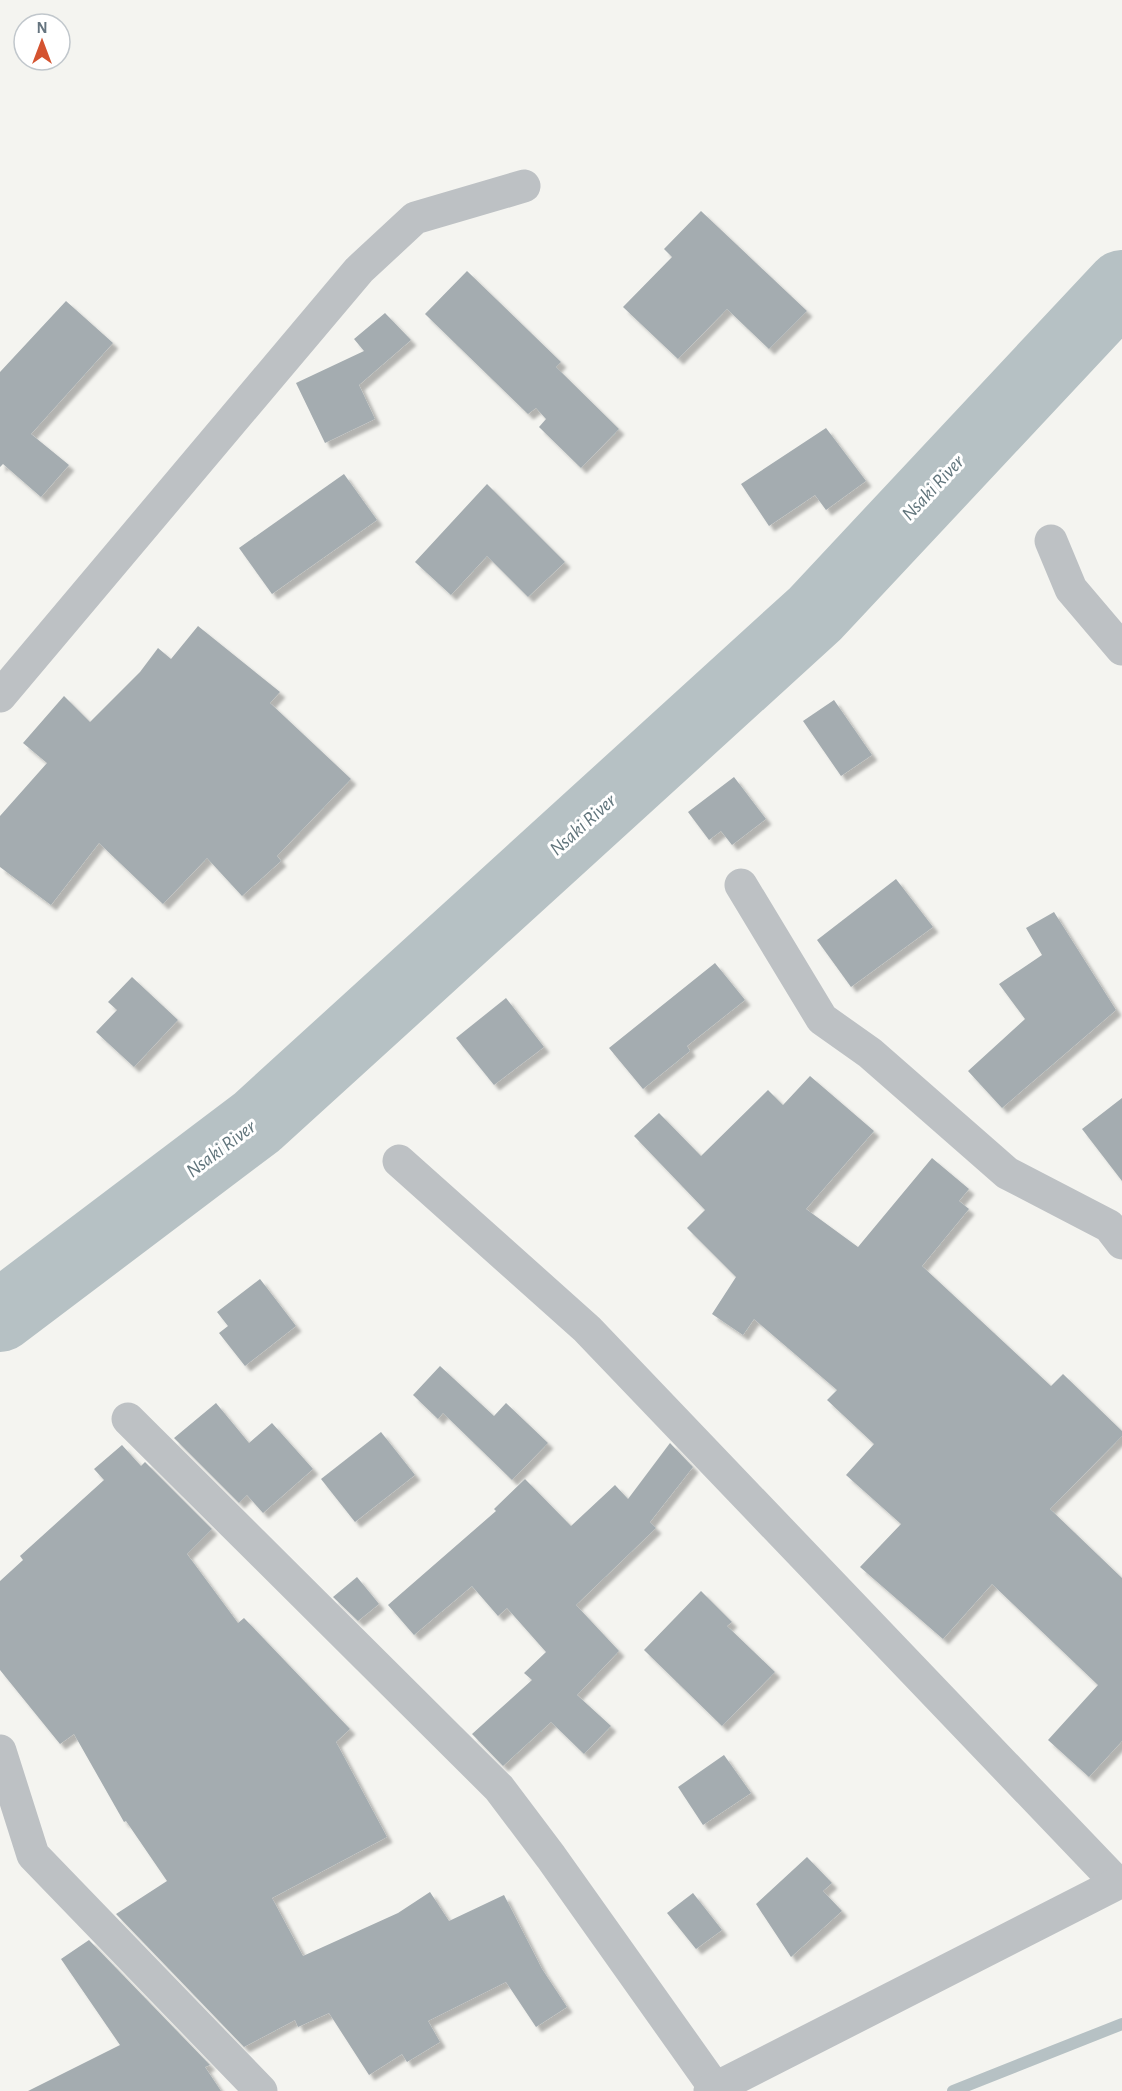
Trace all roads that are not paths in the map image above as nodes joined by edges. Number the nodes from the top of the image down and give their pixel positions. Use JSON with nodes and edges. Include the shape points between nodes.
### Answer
{"nodes":[{"id":1,"x":524,"y":186,"type":"dead end"},
{"id":2,"x":1051,"y":541,"type":"dead end"},
{"id":3,"x":1122,"y":649,"type":"edge"},
{"id":4,"x":0,"y":696,"type":"edge"},
{"id":5,"x":741,"y":885,"type":"dead end"},
{"id":6,"x":399,"y":1161,"type":"dead end"},
{"id":7,"x":1122,"y":1243,"type":"edge"},
{"id":8,"x":128,"y":1419,"type":"dead end"},
{"id":9,"x":0,"y":1751,"type":"edge"},
{"id":10,"x":1120,"y":1882,"type":"edge"},
{"id":11,"x":713,"y":2090,"type":"edge"},
{"id":12,"x":261,"y":2091,"type":"edge"}],
"edges":[{"from":1,"to":4,"type":"street","via":[[415,218],[359,270]]},
{"from":2,"to":3,"type":"street","via":[[1071,589]]},
{"from":5,"to":7,"type":"street","via":[[822,1019],[870,1053],[1007,1173],[1109,1226]]},
{"from":6,"to":10,"type":"street","via":[[587,1329]]},
{"from":8,"to":11,"type":"street","via":[[499,1788]]},
{"from":9,"to":12,"type":"street","via":[[33,1855]]},
{"from":10,"to":11,"type":"street"}]}
